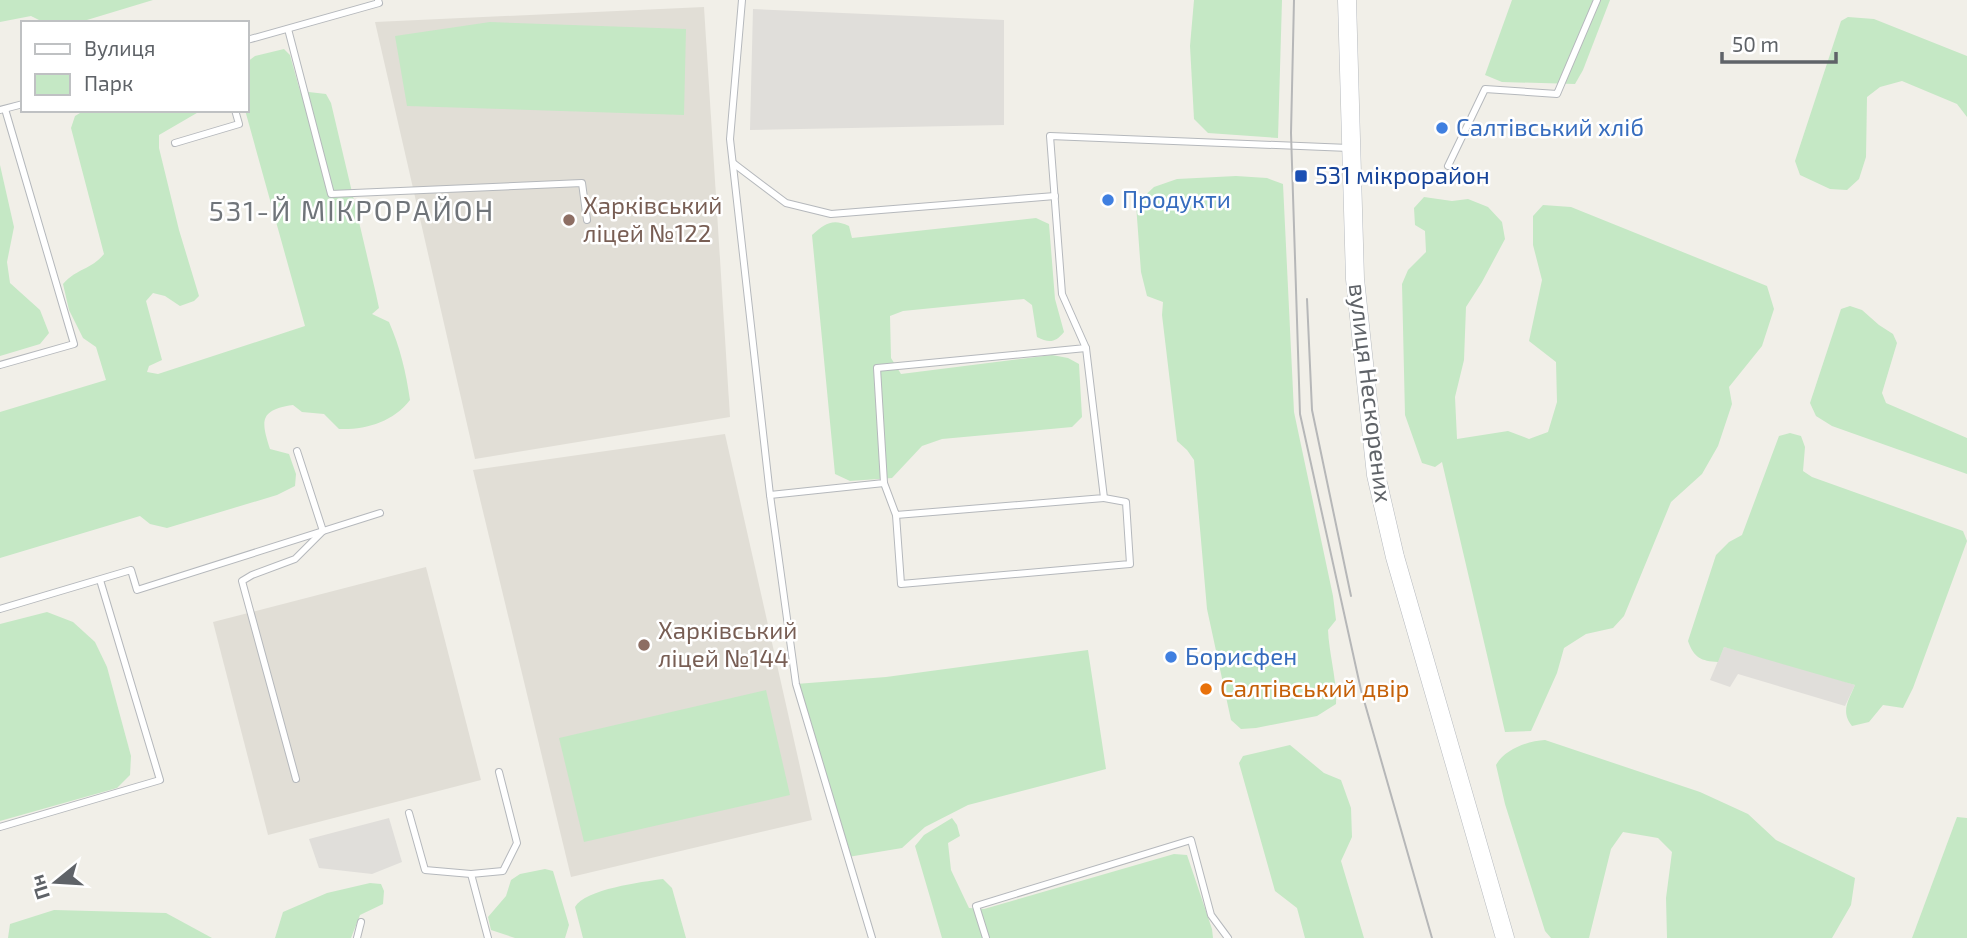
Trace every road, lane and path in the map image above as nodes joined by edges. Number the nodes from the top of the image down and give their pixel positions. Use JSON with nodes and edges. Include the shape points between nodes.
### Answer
{"nodes":[{"id":1,"x":378,"y":0,"type":"edge"},
{"id":2,"x":742,"y":0,"type":"edge"},
{"id":3,"x":1347,"y":0,"type":"edge"},
{"id":4,"x":1597,"y":0,"type":"edge"},
{"id":5,"x":288,"y":29,"type":"junction"},
{"id":6,"x":248,"y":40,"type":"edge"},
{"id":7,"x":21,"y":104,"type":"edge"},
{"id":8,"x":3,"y":109,"type":"edge"},
{"id":9,"x":235,"y":112,"type":"edge"},
{"id":10,"x":175,"y":143,"type":"dead end"},
{"id":11,"x":1350,"y":148,"type":"junction"},
{"id":12,"x":733,"y":163,"type":"junction"},
{"id":13,"x":1448,"y":166,"type":"dead end"},
{"id":14,"x":1055,"y":196,"type":"junction"},
{"id":15,"x":587,"y":220,"type":"dead end"},
{"id":16,"x":1086,"y":348,"type":"junction"},
{"id":17,"x":0,"y":365,"type":"edge"},
{"id":18,"x":297,"y":451,"type":"dead end"},
{"id":19,"x":884,"y":483,"type":"junction"},
{"id":20,"x":770,"y":495,"type":"junction"},
{"id":21,"x":1104,"y":498,"type":"junction"},
{"id":22,"x":380,"y":513,"type":"dead end"},
{"id":23,"x":895,"y":515,"type":"junction"},
{"id":24,"x":323,"y":531,"type":"junction"},
{"id":25,"x":100,"y":580,"type":"junction"},
{"id":26,"x":0,"y":610,"type":"edge"},
{"id":27,"x":499,"y":772,"type":"dead end"},
{"id":28,"x":296,"y":779,"type":"dead end"},
{"id":29,"x":409,"y":813,"type":"dead end"},
{"id":30,"x":0,"y":827,"type":"edge"},
{"id":31,"x":471,"y":874,"type":"junction"},
{"id":32,"x":361,"y":922,"type":"dead end"},
{"id":33,"x":357,"y":938,"type":"edge"},
{"id":34,"x":488,"y":938,"type":"edge"},
{"id":35,"x":872,"y":938,"type":"edge"},
{"id":36,"x":986,"y":938,"type":"edge"},
{"id":37,"x":1227,"y":938,"type":"edge"},
{"id":38,"x":1505,"y":938,"type":"edge"}],
"edges":[{"from":1,"to":5,"type":"lane"},
{"from":2,"to":12,"type":"lane","via":[[730,139]]},
{"from":3,"to":11,"type":"main road","name":"вулиця Нескорених"},
{"from":4,"to":13,"type":"lane","via":[[1558,93],[1485,89]]},
{"from":5,"to":6,"type":"lane"},
{"from":5,"to":15,"type":"lane","via":[[331,194],[582,183]]},
{"from":7,"to":8,"type":"lane"},
{"from":8,"to":17,"type":"lane","via":[[74,344]]},
{"from":9,"to":10,"type":"lane","via":[[239,124]]},
{"from":11,"to":14,"type":"lane","via":[[1050,136]]},
{"from":11,"to":38,"type":"main road","name":"вулиця Нескорених","via":[[1355,279],[1376,475],[1395,557]]},
{"from":12,"to":14,"type":"lane","via":[[786,203],[831,214]]},
{"from":12,"to":20,"type":"lane"},
{"from":14,"to":16,"type":"lane","via":[[1062,294]]},
{"from":16,"to":19,"type":"lane","via":[[877,368]]},
{"from":16,"to":21,"type":"lane"},
{"from":18,"to":24,"type":"lane"},
{"from":19,"to":20,"type":"lane"},
{"from":19,"to":23,"type":"lane"},
{"from":20,"to":35,"type":"lane","via":[[796,684]]},
{"from":21,"to":23,"type":"lane"},
{"from":21,"to":23,"type":"lane","via":[[1126,502],[1130,564],[901,584]]},
{"from":22,"to":24,"type":"lane"},
{"from":24,"to":25,"type":"lane","via":[[137,590],[131,570]]},
{"from":24,"to":28,"type":"lane","via":[[295,559],[242,581]]},
{"from":25,"to":26,"type":"lane"},
{"from":25,"to":30,"type":"lane","via":[[160,780]]},
{"from":27,"to":31,"type":"lane","via":[[517,843],[503,871]]},
{"from":29,"to":31,"type":"lane","via":[[425,870]]},
{"from":31,"to":34,"type":"lane"},
{"from":32,"to":33,"type":"lane"},
{"from":36,"to":37,"type":"lane","via":[[976,906],[1191,840],[1211,915]]}]}
